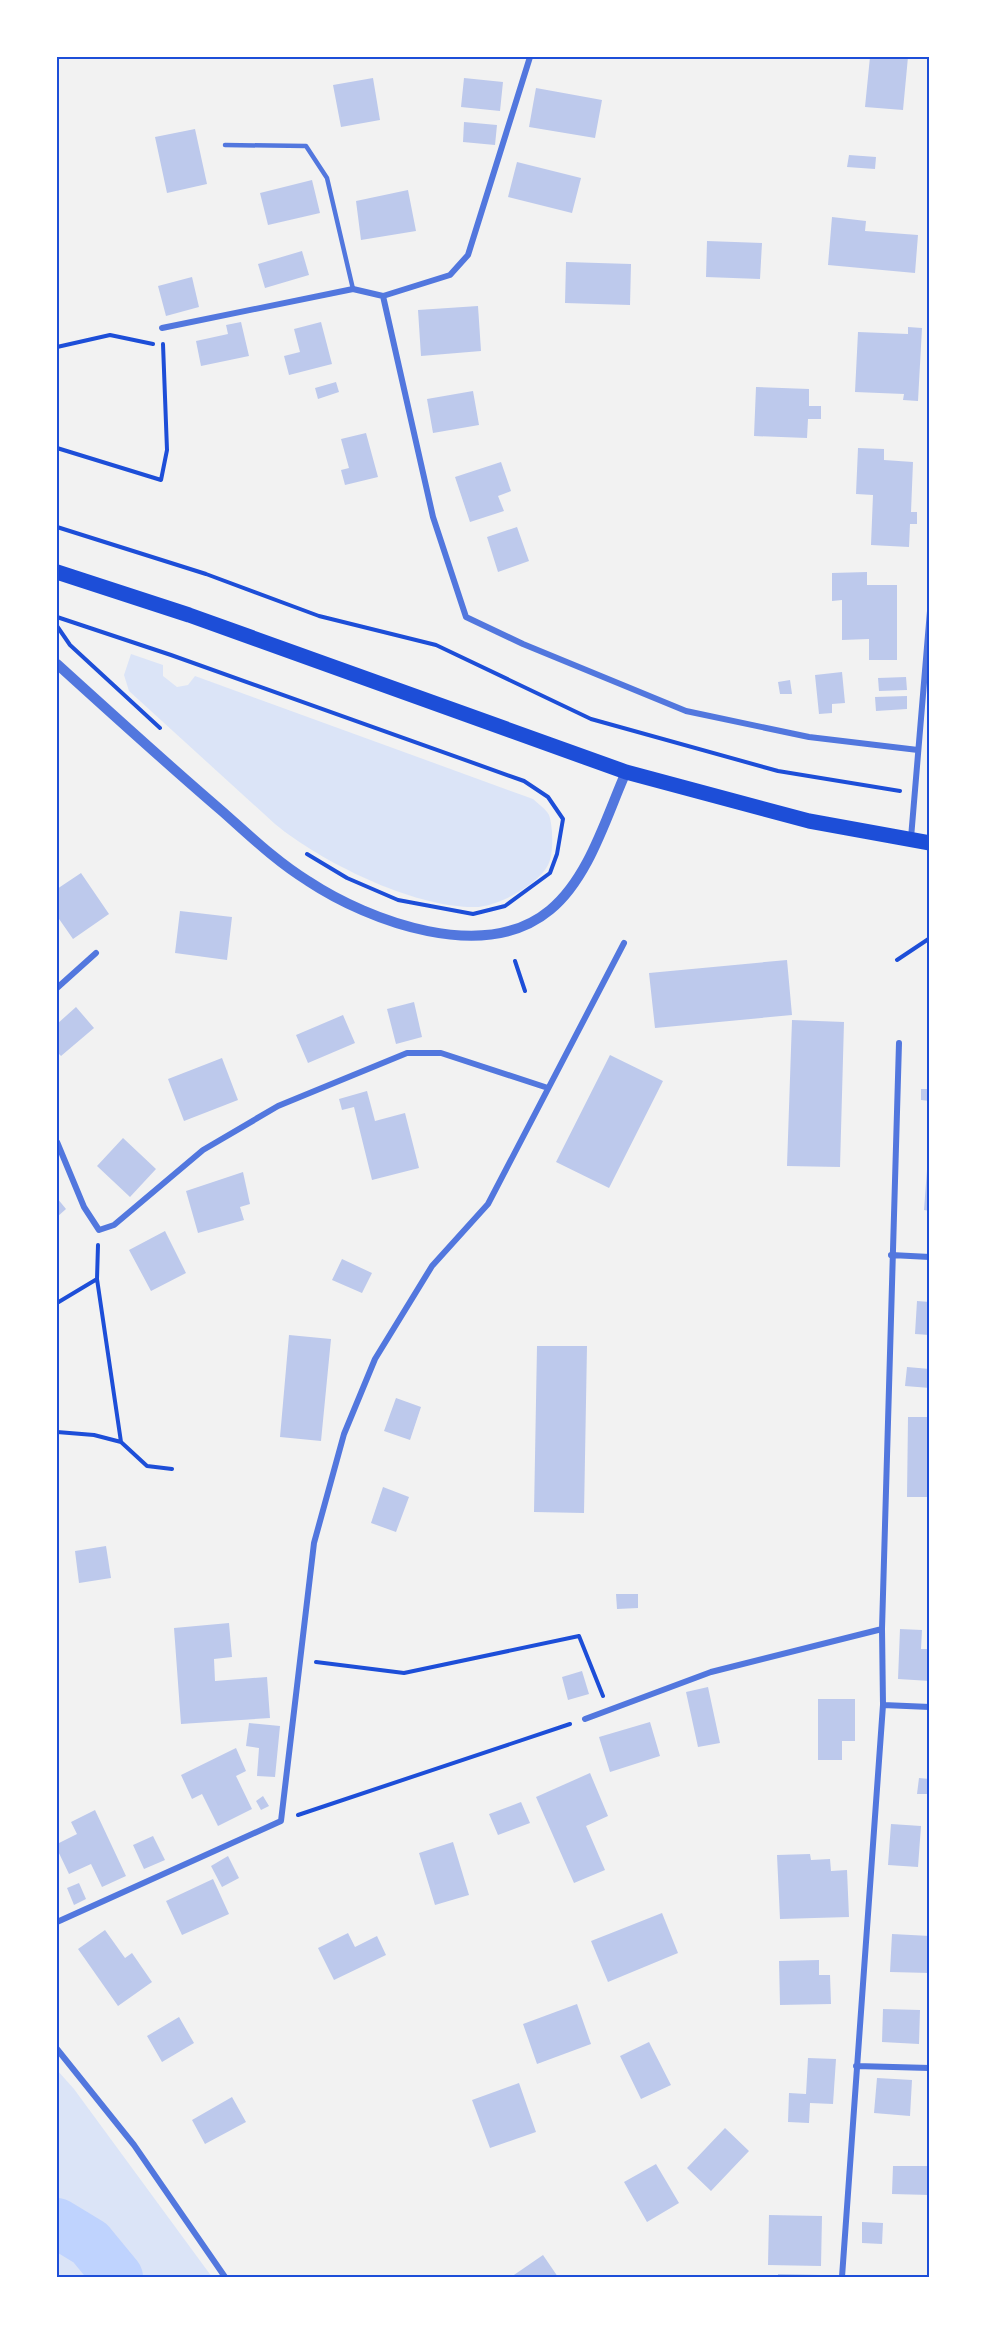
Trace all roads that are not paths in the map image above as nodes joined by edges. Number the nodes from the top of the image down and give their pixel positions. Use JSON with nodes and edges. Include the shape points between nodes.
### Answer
{"nodes":[{"id":1,"x":530,"y":57,"type":"edge"},
{"id":2,"x":225,"y":145,"type":"dead end"},
{"id":3,"x":353,"y":289,"type":"junction"},
{"id":4,"x":383,"y":296,"type":"junction"},
{"id":5,"x":162,"y":328,"type":"road end"},
{"id":6,"x":57,"y":572,"type":"edge"},
{"id":7,"x":930,"y":611,"type":"edge"},
{"id":8,"x":57,"y":664,"type":"edge"},
{"id":9,"x":918,"y":750,"type":"junction"},
{"id":10,"x":626,"y":772,"type":"junction"},
{"id":11,"x":911,"y":840,"type":"junction"},
{"id":12,"x":930,"y":843,"type":"edge"},
{"id":13,"x":624,"y":943,"type":"dead end"},
{"id":14,"x":96,"y":953,"type":"dead end"},
{"id":15,"x":57,"y":988,"type":"edge"},
{"id":16,"x":899,"y":1043,"type":"dead end"},
{"id":17,"x":548,"y":1088,"type":"junction"},
{"id":18,"x":57,"y":1142,"type":"edge"},
{"id":19,"x":891,"y":1255,"type":"junction"},
{"id":20,"x":930,"y":1257,"type":"edge"},
{"id":21,"x":882,"y":1629,"type":"junction"},
{"id":22,"x":883,"y":1705,"type":"junction"},
{"id":23,"x":930,"y":1707,"type":"edge"},
{"id":24,"x":585,"y":1719,"type":"road end"},
{"id":25,"x":57,"y":1922,"type":"edge"},
{"id":26,"x":57,"y":2049,"type":"edge"},
{"id":27,"x":856,"y":2066,"type":"junction"},
{"id":28,"x":930,"y":2068,"type":"edge"},
{"id":29,"x":225,"y":2277,"type":"edge"},
{"id":30,"x":842,"y":2277,"type":"edge"}],
"edges":[{"from":1,"to":4,"type":"street","via":[[468,255],[450,275]]},
{"from":2,"to":3,"type":"lane","via":[[306,146],[327,178]]},
{"from":3,"to":4,"type":"street"},
{"from":3,"to":5,"type":"street"},
{"from":4,"to":9,"type":"street","via":[[433,517],[466,617],[523,645],[686,711],[809,737]]},
{"from":6,"to":10,"type":"main road","via":[[189,615]]},
{"from":7,"to":9,"type":"street"},
{"from":8,"to":10,"type":"street","via":[[167,764],[308,882],[399,925],[432,933],[470,936],[508,932],[549,911],[580,876]]},
{"from":9,"to":11,"type":"street"},
{"from":10,"to":11,"type":"main road","via":[[809,821]]},
{"from":11,"to":12,"type":"main road"},
{"from":13,"to":17,"type":"street"},
{"from":14,"to":15,"type":"street"},
{"from":16,"to":19,"type":"street"},
{"from":17,"to":18,"type":"street","via":[[441,1053],[407,1053],[278,1106],[203,1150],[114,1225],[99,1230],[84,1207]]},
{"from":17,"to":25,"type":"street","via":[[488,1204],[432,1266],[375,1359],[344,1434],[314,1543],[282,1821]]},
{"from":19,"to":20,"type":"street"},
{"from":19,"to":21,"type":"street"},
{"from":21,"to":22,"type":"street"},
{"from":21,"to":24,"type":"street","via":[[711,1672]]},
{"from":22,"to":23,"type":"street"},
{"from":22,"to":27,"type":"street"},
{"from":26,"to":29,"type":"street","via":[[134,2145]]},
{"from":27,"to":28,"type":"street"},
{"from":27,"to":30,"type":"street"}]}
